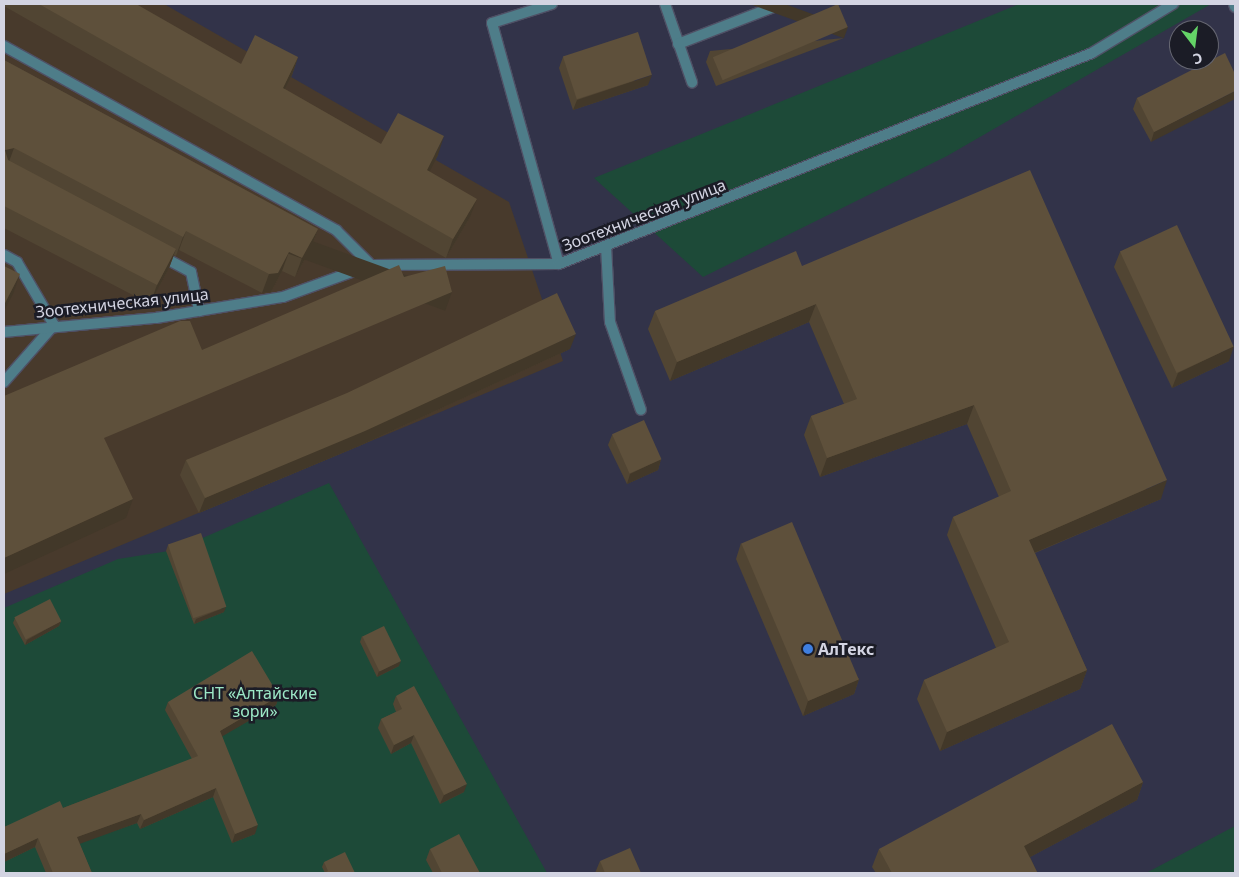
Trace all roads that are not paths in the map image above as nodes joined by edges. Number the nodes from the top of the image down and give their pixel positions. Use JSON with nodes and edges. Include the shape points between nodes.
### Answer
{"nodes":[{"id":1,"x":552,"y":4,"type":"edge"},
{"id":2,"x":665,"y":4,"type":"edge"},
{"id":3,"x":781,"y":4,"type":"edge"},
{"id":4,"x":1173,"y":4,"type":"edge"},
{"id":5,"x":1234,"y":4,"type":"edge"},
{"id":6,"x":1235,"y":7,"type":"edge"},
{"id":7,"x":678,"y":44,"type":"junction"},
{"id":8,"x":4,"y":46,"type":"edge"},
{"id":9,"x":692,"y":82,"type":"dead end"},
{"id":10,"x":606,"y":246,"type":"junction"},
{"id":11,"x":148,"y":250,"type":"edge"},
{"id":12,"x":4,"y":255,"type":"edge"},
{"id":13,"x":559,"y":264,"type":"junction"},
{"id":14,"x":371,"y":265,"type":"junction"},
{"id":15,"x":199,"y":311,"type":"junction"},
{"id":16,"x":54,"y":325,"type":"junction"},
{"id":17,"x":4,"y":332,"type":"edge"},
{"id":18,"x":4,"y":382,"type":"edge"},
{"id":19,"x":641,"y":410,"type":"dead end"}],
"edges":[{"from":1,"to":13,"type":"street","via":[[492,23]]},
{"from":2,"to":7,"type":"street"},
{"from":3,"to":7,"type":"street"},
{"from":4,"to":10,"type":"street","name":"Зоотехническая улица","via":[[1092,53]]},
{"from":5,"to":6,"type":"street"},
{"from":7,"to":9,"type":"street"},
{"from":8,"to":14,"type":"street","via":[[336,230]]},
{"from":10,"to":13,"type":"street","name":"Зоотехническая улица"},
{"from":10,"to":19,"type":"street","via":[[610,322]]},
{"from":11,"to":15,"type":"street","via":[[191,272]]},
{"from":12,"to":16,"type":"street","via":[[17,262]]},
{"from":13,"to":14,"type":"street","name":"Зоотехническая улица"},
{"from":14,"to":15,"type":"street","name":"Зоотехническая улица","via":[[283,297]]},
{"from":15,"to":16,"type":"street","name":"Зоотехническая улица"},
{"from":16,"to":17,"type":"street","name":"Зоотехническая улица"},
{"from":16,"to":18,"type":"street"}]}
